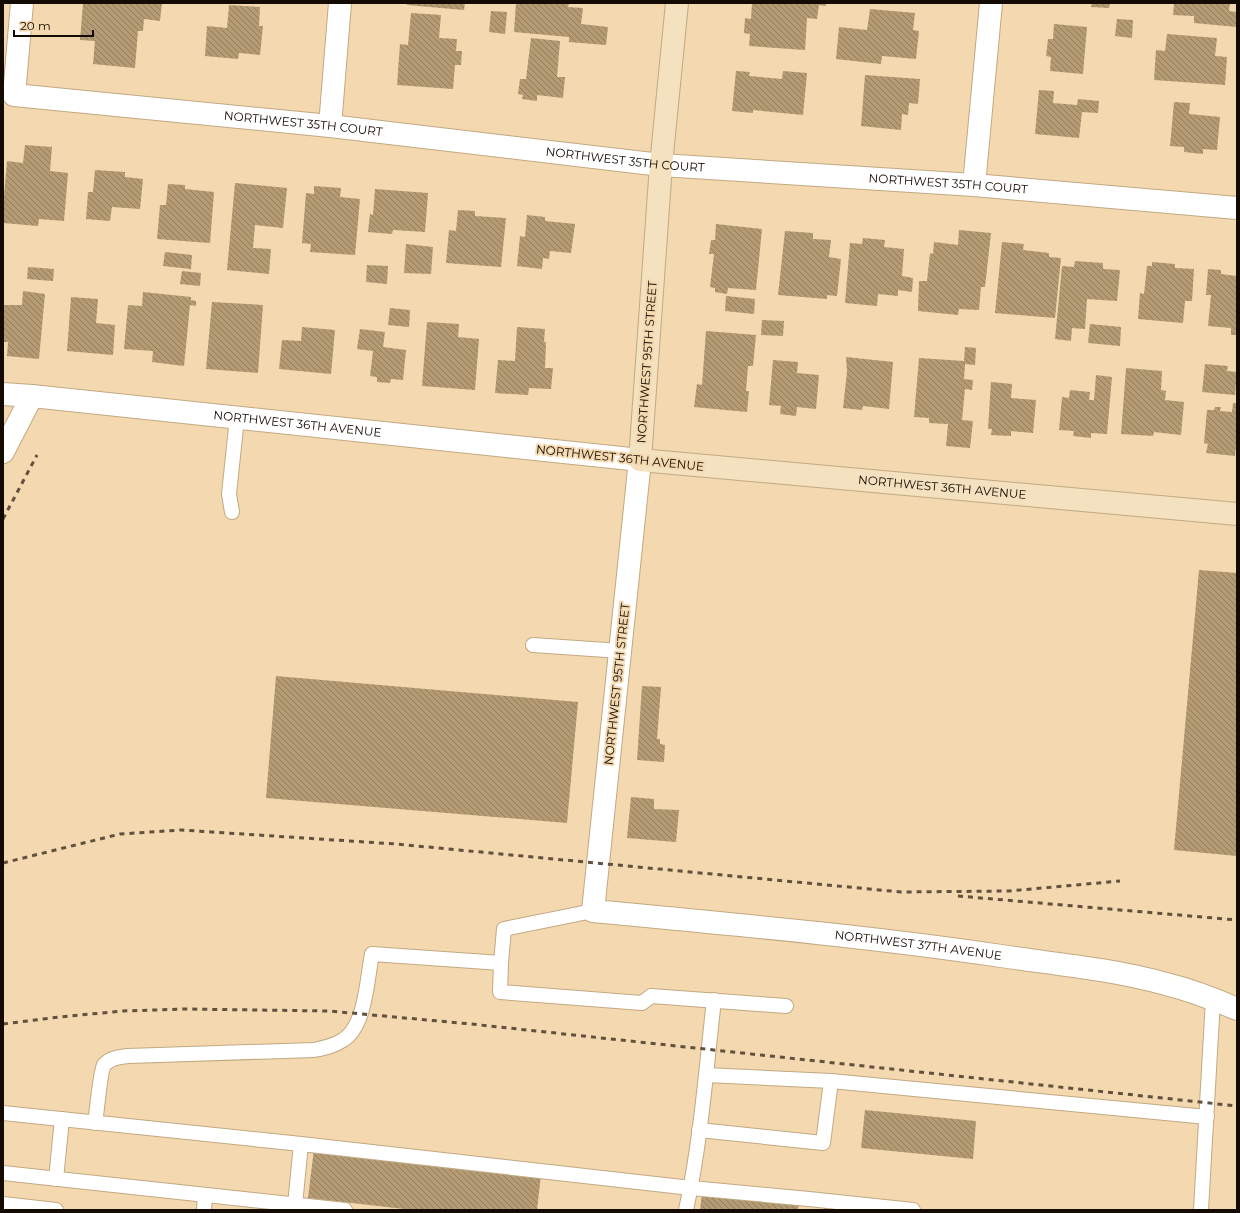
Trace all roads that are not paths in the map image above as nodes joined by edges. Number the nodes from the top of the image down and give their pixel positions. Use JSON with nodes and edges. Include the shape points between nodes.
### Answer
{"nodes":[{"id":1,"x":22,"y":3,"type":"edge"},
{"id":2,"x":340,"y":3,"type":"edge"},
{"id":3,"x":677,"y":3,"type":"edge"},
{"id":4,"x":991,"y":3,"type":"edge"},
{"id":5,"x":330,"y":126,"type":"junction"},
{"id":6,"x":661,"y":166,"type":"junction"},
{"id":7,"x":974,"y":185,"type":"junction"},
{"id":8,"x":1237,"y":208,"type":"edge"},
{"id":9,"x":3,"y":394,"type":"edge"},
{"id":10,"x":32,"y":396,"type":"junction"},
{"id":11,"x":237,"y":418,"type":"junction"},
{"id":12,"x":3,"y":452,"type":"edge"},
{"id":13,"x":640,"y":460,"type":"junction"},
{"id":14,"x":232,"y":512,"type":"dead end"},
{"id":15,"x":1237,"y":514,"type":"edge"},
{"id":16,"x":534,"y":646,"type":"dead end"},
{"id":17,"x":621,"y":650,"type":"junction"},
{"id":18,"x":593,"y":911,"type":"junction"},
{"id":19,"x":501,"y":963,"type":"junction"},
{"id":20,"x":1213,"y":999,"type":"junction"},
{"id":21,"x":714,"y":1000,"type":"junction"},
{"id":22,"x":786,"y":1006,"type":"dead end"},
{"id":23,"x":1237,"y":1009,"type":"edge"},
{"id":24,"x":706,"y":1075,"type":"junction"},
{"id":25,"x":831,"y":1081,"type":"junction"},
{"id":26,"x":3,"y":1113,"type":"edge"},
{"id":27,"x":1207,"y":1117,"type":"junction"},
{"id":28,"x":62,"y":1119,"type":"junction"},
{"id":29,"x":96,"y":1123,"type":"junction"},
{"id":30,"x":699,"y":1130,"type":"junction"},
{"id":31,"x":301,"y":1144,"type":"junction"},
{"id":32,"x":3,"y":1173,"type":"edge"},
{"id":33,"x":56,"y":1179,"type":"junction"},
{"id":34,"x":691,"y":1188,"type":"junction"},
{"id":35,"x":205,"y":1195,"type":"junction"},
{"id":36,"x":3,"y":1204,"type":"edge"},
{"id":37,"x":295,"y":1205,"type":"junction"},
{"id":38,"x":56,"y":1210,"type":"edge"},
{"id":39,"x":204,"y":1210,"type":"edge"},
{"id":40,"x":345,"y":1210,"type":"edge"},
{"id":41,"x":686,"y":1210,"type":"edge"},
{"id":42,"x":913,"y":1210,"type":"edge"},
{"id":43,"x":1202,"y":1210,"type":"edge"}],
"edges":[{"from":1,"to":5,"type":"street","name":"NORTHWEST 35TH COURT","via":[[14,95]]},
{"from":2,"to":5,"type":"street"},
{"from":3,"to":6,"type":"street","name":"NORTHWEST 95TH STREET"},
{"from":4,"to":7,"type":"street"},
{"from":5,"to":6,"type":"street","name":"NORTHWEST 35TH COURT"},
{"from":6,"to":7,"type":"street","name":"NORTHWEST 35TH COURT"},
{"from":6,"to":13,"type":"street","name":"NORTHWEST 95TH STREET"},
{"from":7,"to":8,"type":"street","name":"NORTHWEST 35TH COURT"},
{"from":9,"to":10,"type":"street","name":"NORTHWEST 36TH AVENUE"},
{"from":10,"to":11,"type":"street","name":"NORTHWEST 36TH AVENUE"},
{"from":10,"to":12,"type":"street"},
{"from":11,"to":13,"type":"street","name":"NORTHWEST 36TH AVENUE"},
{"from":11,"to":14,"type":"lane","via":[[229,494]]},
{"from":13,"to":15,"type":"street","name":"NORTHWEST 36TH AVENUE"},
{"from":13,"to":17,"type":"street","name":"NORTHWEST 95TH STREET"},
{"from":16,"to":17,"type":"lane"},
{"from":17,"to":18,"type":"street","name":"NORTHWEST 95TH STREET"},
{"from":18,"to":19,"type":"lane","via":[[504,929]]},
{"from":18,"to":20,"type":"street","name":"NORTHWEST 37TH AVENUE","via":[[812,932],[974,952],[1122,974],[1166,984]]},
{"from":19,"to":21,"type":"lane","via":[[500,992],[642,1003],[651,996]]},
{"from":19,"to":29,"type":"lane","via":[[372,954],[361,1014],[351,1034],[344,1040],[314,1050],[118,1057],[103,1067]]},
{"from":20,"to":23,"type":"street","name":"NORTHWEST 37TH AVENUE"},
{"from":20,"to":27,"type":"lane"},
{"from":21,"to":22,"type":"lane"},
{"from":21,"to":24,"type":"lane"},
{"from":24,"to":25,"type":"lane"},
{"from":24,"to":30,"type":"lane"},
{"from":25,"to":27,"type":"lane"},
{"from":25,"to":30,"type":"lane","via":[[824,1143]]},
{"from":26,"to":28,"type":"lane"},
{"from":27,"to":43,"type":"lane"},
{"from":28,"to":29,"type":"lane"},
{"from":28,"to":33,"type":"lane"},
{"from":29,"to":31,"type":"lane"},
{"from":30,"to":34,"type":"lane"},
{"from":31,"to":34,"type":"lane"},
{"from":31,"to":37,"type":"lane"},
{"from":32,"to":33,"type":"lane"},
{"from":33,"to":35,"type":"lane"},
{"from":34,"to":41,"type":"lane"},
{"from":34,"to":42,"type":"lane"},
{"from":35,"to":37,"type":"lane"},
{"from":35,"to":39,"type":"lane"},
{"from":36,"to":38,"type":"lane"},
{"from":37,"to":40,"type":"lane"}]}
